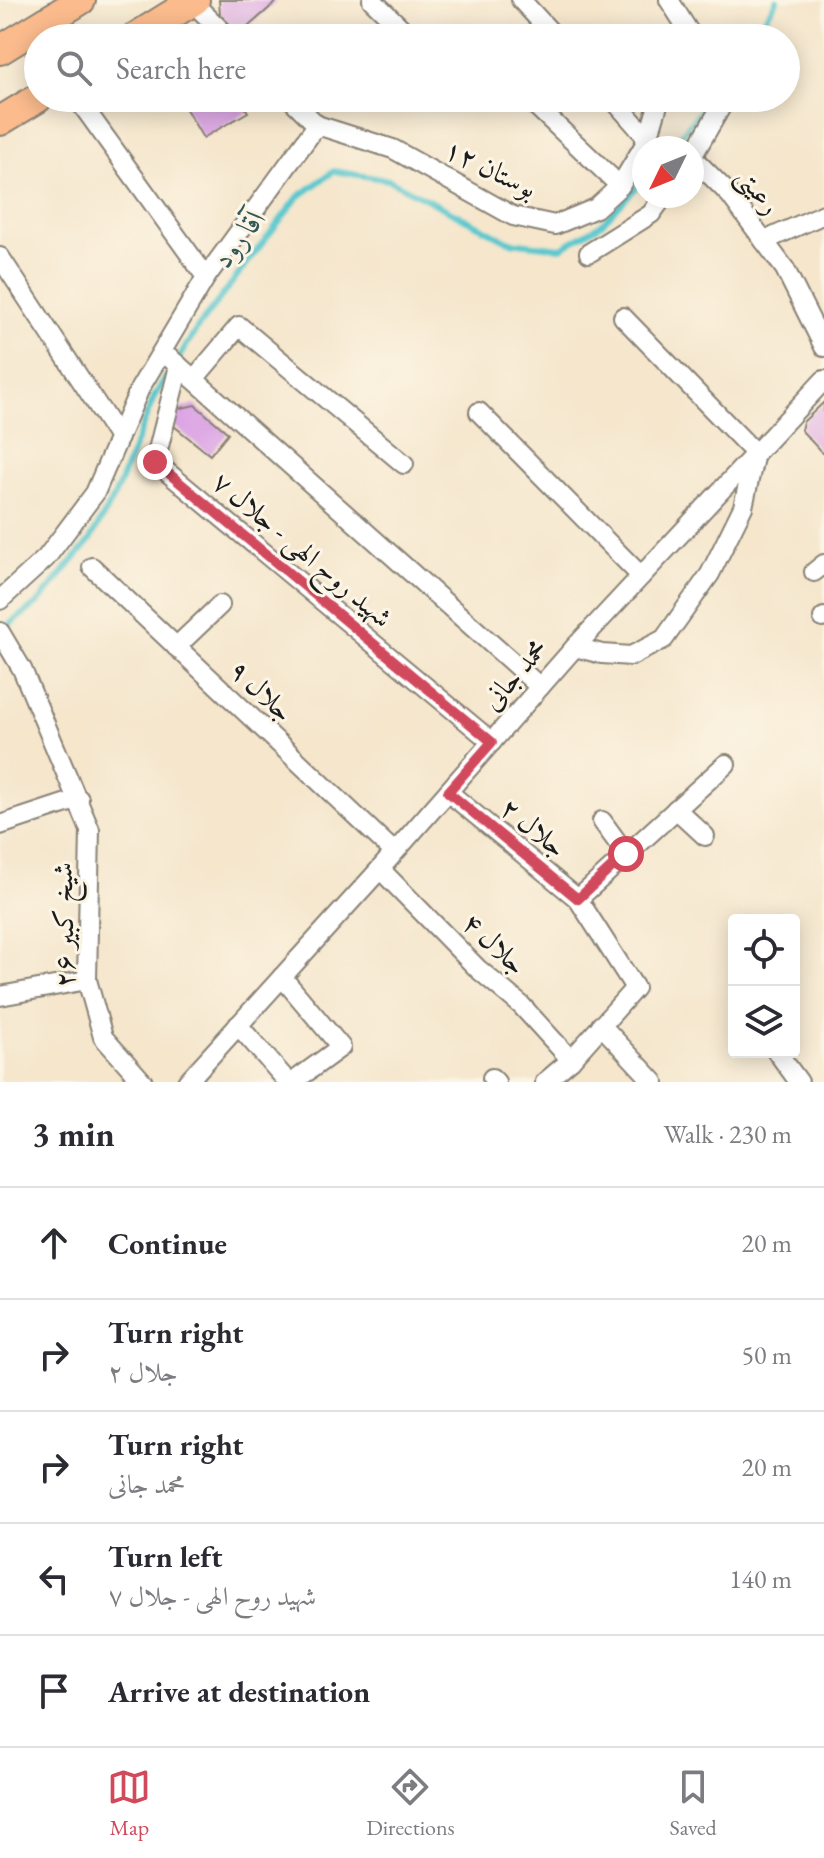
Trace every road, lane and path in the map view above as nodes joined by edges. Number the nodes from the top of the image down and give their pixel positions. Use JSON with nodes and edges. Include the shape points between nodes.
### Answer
{"nodes":[{"id":1,"x":81,"y":0,"type":"edge"},
{"id":2,"x":372,"y":0,"type":"edge"},
{"id":3,"x":521,"y":0,"type":"edge"},
{"id":4,"x":669,"y":0,"type":"edge"},
{"id":5,"x":193,"y":1,"type":"edge"},
{"id":6,"x":42,"y":24,"type":"edge"},
{"id":7,"x":156,"y":24,"type":"edge"},
{"id":8,"x":215,"y":24,"type":"edge"},
{"id":9,"x":397,"y":24,"type":"edge"},
{"id":10,"x":543,"y":24,"type":"edge"},
{"id":11,"x":684,"y":24,"type":"edge"},
{"id":12,"x":24,"y":35,"type":"edge"},
{"id":13,"x":0,"y":50,"type":"edge"},
{"id":14,"x":24,"y":106,"type":"edge"},
{"id":15,"x":87,"y":112,"type":"edge"},
{"id":16,"x":304,"y":112,"type":"edge"},
{"id":17,"x":542,"y":112,"type":"edge"},
{"id":18,"x":624,"y":112,"type":"edge"},
{"id":19,"x":656,"y":112,"type":"edge"},
{"id":20,"x":718,"y":112,"type":"edge"},
{"id":21,"x":0,"y":121,"type":"edge"},
{"id":22,"x":317,"y":125,"type":"junction"},
{"id":23,"x":645,"y":136,"type":"edge"},
{"id":24,"x":649,"y":136,"type":"edge"},
{"id":25,"x":704,"y":136,"type":"edge"},
{"id":26,"x":632,"y":166,"type":"edge"},
{"id":27,"x":704,"y":169,"type":"edge"},
{"id":28,"x":620,"y":186,"type":"junction"},
{"id":29,"x":655,"y":208,"type":"edge"},
{"id":30,"x":824,"y":214,"type":"edge"},
{"id":31,"x":764,"y":241,"type":"junction"},
{"id":32,"x":589,"y":253,"type":"dead end"},
{"id":33,"x":0,"y":257,"type":"edge"},
{"id":34,"x":206,"y":277,"type":"junction"},
{"id":35,"x":623,"y":317,"type":"dead end"},
{"id":36,"x":824,"y":347,"type":"edge"},
{"id":37,"x":162,"y":351,"type":"junction"},
{"id":38,"x":179,"y":366,"type":"junction"},
{"id":39,"x":194,"y":379,"type":"junction"},
{"id":40,"x":824,"y":380,"type":"edge"},
{"id":41,"x":479,"y":412,"type":"dead end"},
{"id":42,"x":119,"y":438,"type":"junction"},
{"id":43,"x":755,"y":453,"type":"junction"},
{"id":44,"x":404,"y":464,"type":"dead end"},
{"id":45,"x":92,"y":567,"type":"dead end"},
{"id":46,"x":641,"y":576,"type":"junction"},
{"id":47,"x":0,"y":600,"type":"edge"},
{"id":48,"x":220,"y":605,"type":"dead end"},
{"id":49,"x":0,"y":632,"type":"edge"},
{"id":50,"x":176,"y":647,"type":"junction"},
{"id":51,"x":575,"y":647,"type":"junction"},
{"id":52,"x":540,"y":687,"type":"junction"},
{"id":53,"x":492,"y":742,"type":"junction"},
{"id":54,"x":726,"y":764,"type":"dead end"},
{"id":55,"x":448,"y":792,"type":"junction"},
{"id":56,"x":79,"y":799,"type":"junction"},
{"id":57,"x":676,"y":809,"type":"junction"},
{"id":58,"x":602,"y":821,"type":"dead end"},
{"id":59,"x":0,"y":825,"type":"edge"},
{"id":60,"x":705,"y":836,"type":"dead end"},
{"id":61,"x":394,"y":852,"type":"junction"},
{"id":62,"x":626,"y":854,"type":"junction"},
{"id":63,"x":380,"y":869,"type":"junction"},
{"id":64,"x":578,"y":899,"type":"junction"},
{"id":65,"x":282,"y":977,"type":"junction"},
{"id":66,"x":87,"y":980,"type":"junction"},
{"id":67,"x":0,"y":996,"type":"edge"},
{"id":68,"x":238,"y":1025,"type":"junction"},
{"id":69,"x":601,"y":1025,"type":"junction"},
{"id":70,"x":781,"y":1058,"type":"edge"},
{"id":71,"x":571,"y":1060,"type":"junction"},
{"id":72,"x":143,"y":1082,"type":"edge"},
{"id":73,"x":187,"y":1082,"type":"edge"},
{"id":74,"x":290,"y":1082,"type":"edge"},
{"id":75,"x":545,"y":1082,"type":"edge"},
{"id":76,"x":654,"y":1082,"type":"edge"},
{"id":77,"x":799,"y":1082,"type":"edge"}],
"edges":[{"from":1,"to":6,"type":"main road"},
{"from":2,"to":9,"type":"street"},
{"from":3,"to":10,"type":"street"},
{"from":4,"to":11,"type":"street"},
{"from":5,"to":7,"type":"main road"},
{"from":5,"to":8,"type":"street"},
{"from":12,"to":13,"type":"main road"},
{"from":14,"to":21,"type":"main road"},
{"from":15,"to":34,"type":"street"},
{"from":16,"to":22,"type":"street","name":"بوستان ۱۲"},
{"from":17,"to":28,"type":"street"},
{"from":18,"to":23,"type":"street"},
{"from":19,"to":24,"type":"street","name":"بوستان ۱۲"},
{"from":20,"to":25,"type":"street"},
{"from":22,"to":28,"type":"street","name":"بوستان ۱۲","via":[[393,149],[513,216],[555,225],[596,208]]},
{"from":22,"to":34,"type":"street"},
{"from":26,"to":28,"type":"street","name":"بوستان ۱۲"},
{"from":27,"to":31,"type":"street","name":"رعیتی"},
{"from":29,"to":32,"type":"street"},
{"from":30,"to":31,"type":"street"},
{"from":31,"to":36,"type":"street","name":"رعیتی","via":[[785,269]]},
{"from":33,"to":42,"type":"street"},
{"from":34,"to":37,"type":"street"},
{"from":35,"to":43,"type":"street"},
{"from":37,"to":38,"type":"street"},
{"from":37,"to":42,"type":"street"},
{"from":38,"to":39,"type":"street"},
{"from":38,"to":53,"type":"street","name":"شهید روح الهی - جلال ۷","via":[[155,462]]},
{"from":39,"to":44,"type":"street","via":[[239,326]]},
{"from":39,"to":52,"type":"street"},
{"from":40,"to":43,"type":"street","name":"محمد جانی"},
{"from":41,"to":46,"type":"street"},
{"from":42,"to":47,"type":"street","via":[[95,493],[46,558]]},
{"from":43,"to":46,"type":"street","name":"محمد جانی"},
{"from":43,"to":51,"type":"street","via":[[743,507],[717,561],[664,639],[631,656]]},
{"from":45,"to":50,"type":"street","name":"جلال ۹"},
{"from":46,"to":51,"type":"street","name":"محمد جانی"},
{"from":48,"to":50,"type":"street"},
{"from":49,"to":56,"type":"street","name":"شیخ کبیر ۲۶","via":[[22,669]]},
{"from":50,"to":61,"type":"street","name":"جلال ۹"},
{"from":51,"to":52,"type":"street","name":"محمد جانی"},
{"from":52,"to":53,"type":"street","name":"محمد جانی"},
{"from":53,"to":55,"type":"street","name":"محمد جانی"},
{"from":54,"to":57,"type":"street"},
{"from":55,"to":61,"type":"street","name":"محمد جانی"},
{"from":55,"to":64,"type":"street","name":"جلال ۲"},
{"from":56,"to":59,"type":"street"},
{"from":56,"to":66,"type":"street","name":"شیخ کبیر ۲۶","via":[[90,830]]},
{"from":57,"to":60,"type":"street"},
{"from":57,"to":62,"type":"street"},
{"from":58,"to":62,"type":"street"},
{"from":61,"to":63,"type":"street","name":"محمد جانی"},
{"from":62,"to":64,"type":"street"},
{"from":63,"to":65,"type":"street","name":"محمد جانی"},
{"from":63,"to":71,"type":"street","name":"جلال ۴"},
{"from":64,"to":69,"type":"street","name":"جلال ۲","via":[[635,988]]},
{"from":65,"to":68,"type":"street","name":"محمد جانی"},
{"from":65,"to":74,"type":"street","via":[[341,1047]]},
{"from":66,"to":67,"type":"street"},
{"from":66,"to":72,"type":"street","name":"شیخ کبیر ۲۶","via":[[103,1037]]},
{"from":68,"to":73,"type":"street","name":"محمد جانی"},
{"from":68,"to":74,"type":"street"},
{"from":69,"to":71,"type":"street"},
{"from":69,"to":76,"type":"street"},
{"from":70,"to":77,"type":"street"},
{"from":71,"to":75,"type":"street"}]}
